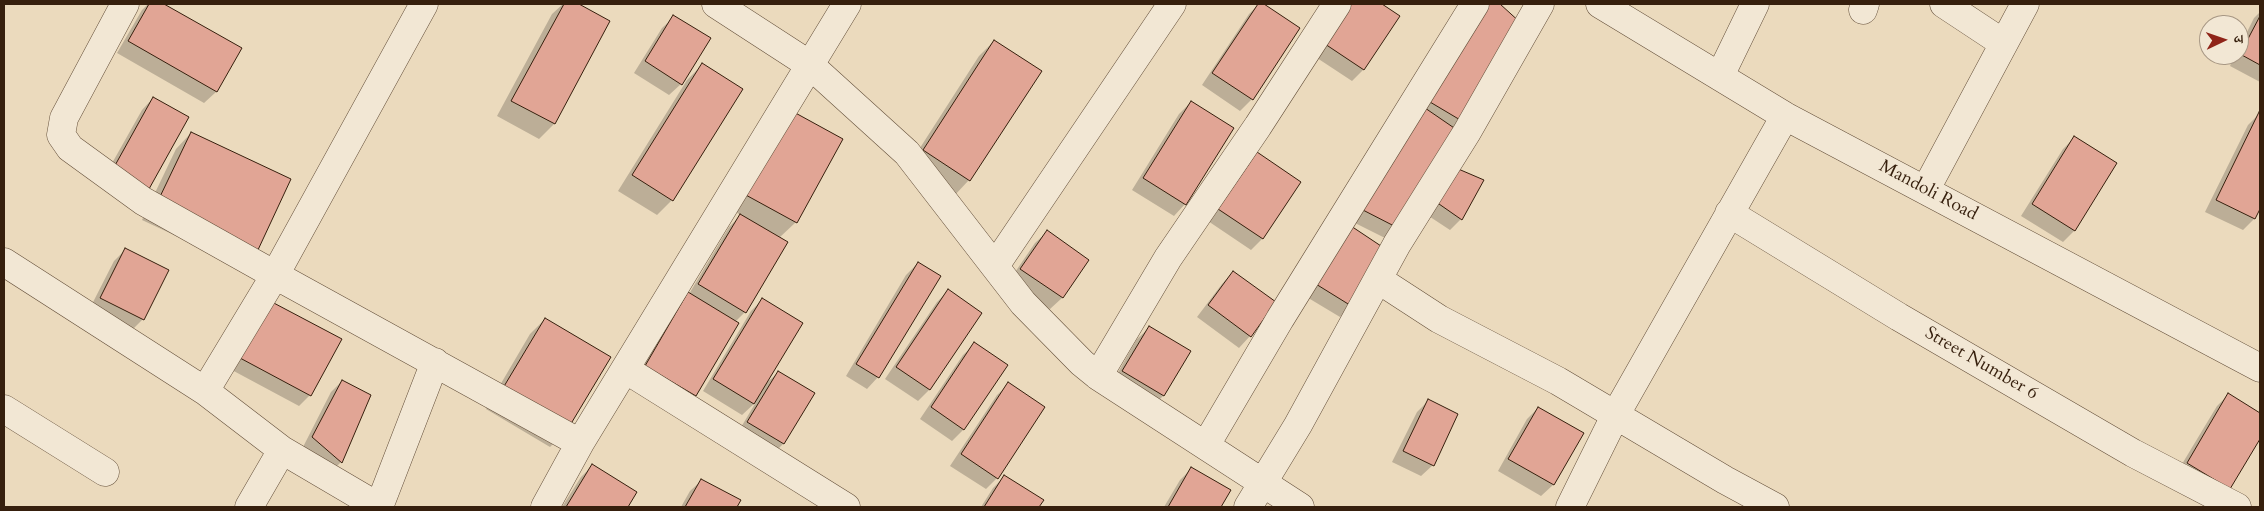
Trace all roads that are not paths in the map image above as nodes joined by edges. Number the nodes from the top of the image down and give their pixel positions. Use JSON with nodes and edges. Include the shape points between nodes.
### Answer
{"nodes":[{"id":1,"x":125,"y":4,"type":"edge"},
{"id":2,"x":424,"y":4,"type":"edge"},
{"id":3,"x":716,"y":4,"type":"edge"},
{"id":4,"x":847,"y":4,"type":"edge"},
{"id":5,"x":1172,"y":4,"type":"edge"},
{"id":6,"x":1337,"y":4,"type":"edge"},
{"id":7,"x":1475,"y":4,"type":"edge"},
{"id":8,"x":1540,"y":4,"type":"edge"},
{"id":9,"x":1600,"y":4,"type":"edge"},
{"id":10,"x":1755,"y":4,"type":"edge"},
{"id":11,"x":1944,"y":4,"type":"edge"},
{"id":12,"x":2025,"y":4,"type":"edge"},
{"id":13,"x":2002,"y":43,"type":"junction"},
{"id":14,"x":810,"y":64,"type":"junction"},
{"id":15,"x":1720,"y":76,"type":"junction"},
{"id":16,"x":1784,"y":116,"type":"junction"},
{"id":17,"x":1926,"y":189,"type":"junction"},
{"id":18,"x":1729,"y":214,"type":"junction"},
{"id":19,"x":4,"y":262,"type":"edge"},
{"id":20,"x":995,"y":266,"type":"junction"},
{"id":21,"x":275,"y":275,"type":"junction"},
{"id":22,"x":1379,"y":280,"type":"junction"},
{"id":23,"x":435,"y":362,"type":"junction"},
{"id":24,"x":2260,"y":368,"type":"edge"},
{"id":25,"x":625,"y":369,"type":"junction"},
{"id":26,"x":1098,"y":376,"type":"junction"},
{"id":27,"x":205,"y":391,"type":"junction"},
{"id":28,"x":4,"y":409,"type":"edge"},
{"id":29,"x":1616,"y":414,"type":"junction"},
{"id":30,"x":580,"y":443,"type":"junction"},
{"id":31,"x":1206,"y":445,"type":"junction"},
{"id":32,"x":282,"y":450,"type":"junction"},
{"id":33,"x":105,"y":472,"type":"dead end"},
{"id":34,"x":1263,"y":482,"type":"junction"},
{"id":35,"x":249,"y":507,"type":"edge"},
{"id":36,"x":379,"y":507,"type":"edge"},
{"id":37,"x":545,"y":507,"type":"edge"},
{"id":38,"x":846,"y":507,"type":"edge"},
{"id":39,"x":1248,"y":507,"type":"edge"},
{"id":40,"x":1300,"y":507,"type":"edge"},
{"id":41,"x":1570,"y":507,"type":"edge"},
{"id":42,"x":1775,"y":507,"type":"edge"},
{"id":43,"x":2237,"y":507,"type":"edge"}],
"edges":[{"from":1,"to":21,"type":"street","via":[[64,118],[61,135],[70,148],[143,201]]},
{"from":2,"to":21,"type":"street"},
{"from":3,"to":14,"type":"street"},
{"from":4,"to":14,"type":"street"},
{"from":5,"to":20,"type":"street"},
{"from":6,"to":26,"type":"street","via":[[1168,258]]},
{"from":7,"to":31,"type":"street"},
{"from":8,"to":22,"type":"street","via":[[1467,132],[1397,244]]},
{"from":9,"to":15,"type":"street","name":"Mandoli Road"},
{"from":10,"to":15,"type":"street"},
{"from":11,"to":13,"type":"street"},
{"from":12,"to":13,"type":"street"},
{"from":13,"to":17,"type":"street"},
{"from":14,"to":20,"type":"street","via":[[907,153]]},
{"from":14,"to":25,"type":"street"},
{"from":15,"to":16,"type":"street","name":"Mandoli Road"},
{"from":16,"to":17,"type":"street","name":"Mandoli Road"},
{"from":16,"to":18,"type":"street"},
{"from":17,"to":24,"type":"street","name":"Mandoli Road"},
{"from":18,"to":29,"type":"street"},
{"from":18,"to":43,"type":"street","name":"Street Number 6","via":[[2124,448]]},
{"from":19,"to":27,"type":"street"},
{"from":20,"to":26,"type":"street","via":[[1023,303]]},
{"from":21,"to":23,"type":"street"},
{"from":21,"to":27,"type":"street"},
{"from":22,"to":29,"type":"street","via":[[1439,319]]},
{"from":22,"to":34,"type":"street"},
{"from":23,"to":30,"type":"street"},
{"from":23,"to":36,"type":"street"},
{"from":25,"to":30,"type":"street"},
{"from":25,"to":38,"type":"street"},
{"from":26,"to":31,"type":"street"},
{"from":27,"to":32,"type":"street"},
{"from":28,"to":33,"type":"street"},
{"from":29,"to":41,"type":"street"},
{"from":29,"to":42,"type":"street"},
{"from":30,"to":37,"type":"street"},
{"from":31,"to":34,"type":"street"},
{"from":32,"to":35,"type":"street"},
{"from":32,"to":36,"type":"street"},
{"from":34,"to":39,"type":"street"},
{"from":34,"to":40,"type":"street"}]}
